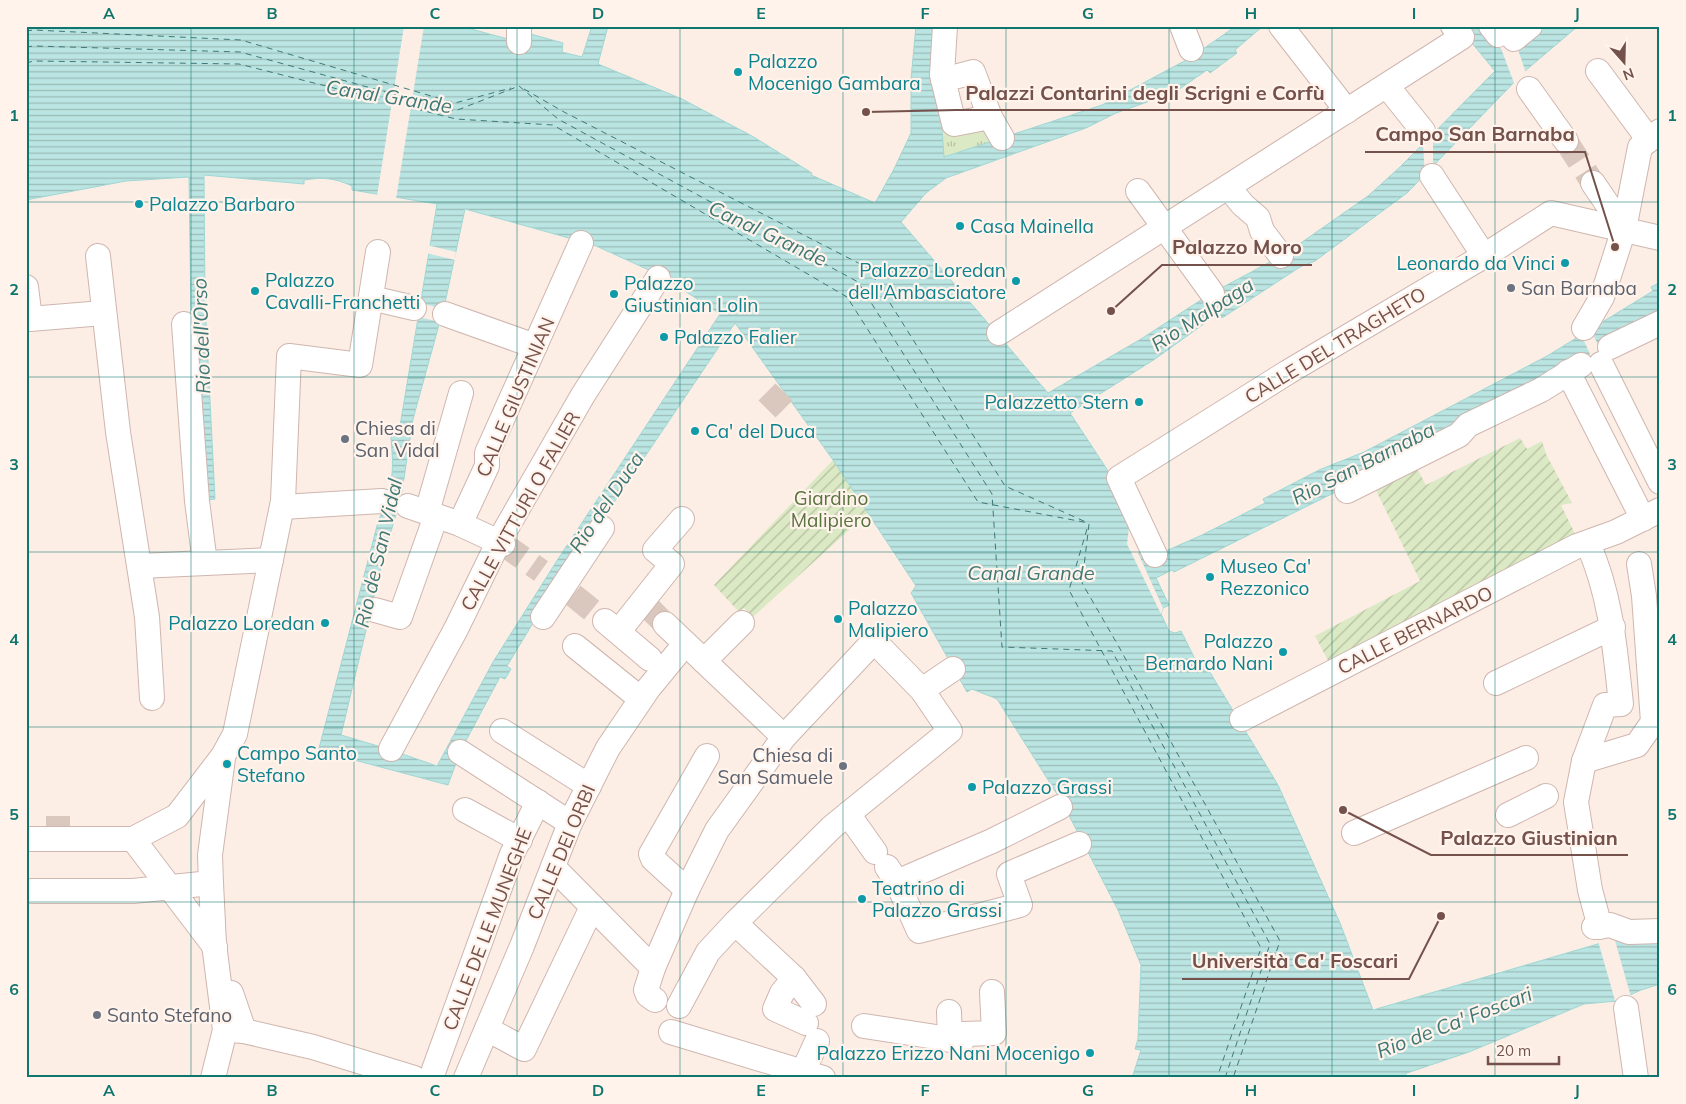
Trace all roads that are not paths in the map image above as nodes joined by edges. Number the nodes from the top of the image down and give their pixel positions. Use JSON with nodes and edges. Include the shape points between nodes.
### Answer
{"nodes":[{"id":1,"x":945,"y":26,"type":"edge"},
{"id":2,"x":1182,"y":26,"type":"edge"},
{"id":3,"x":1281,"y":26,"type":"edge"},
{"id":4,"x":1458,"y":32,"type":"edge"},
{"id":5,"x":1191,"y":49,"type":"dead end"},
{"id":6,"x":1598,"y":70,"type":"dead end"},
{"id":7,"x":943,"y":80,"type":"junction"},
{"id":8,"x":1387,"y":86,"type":"junction"},
{"id":9,"x":1529,"y":89,"type":"dead end"},
{"id":10,"x":1348,"y":112,"type":"junction"},
{"id":11,"x":990,"y":116,"type":"junction"},
{"id":12,"x":1423,"y":132,"type":"dead end"},
{"id":13,"x":1002,"y":138,"type":"dead end"},
{"id":14,"x":1650,"y":140,"type":"edge"},
{"id":15,"x":1566,"y":142,"type":"tunnel mouth"},
{"id":16,"x":1432,"y":176,"type":"dead end"},
{"id":17,"x":1593,"y":183,"type":"tunnel mouth"},
{"id":18,"x":1229,"y":188,"type":"junction"},
{"id":19,"x":1138,"y":191,"type":"dead end"},
{"id":20,"x":1164,"y":229,"type":"junction"},
{"id":21,"x":1624,"y":229,"type":"junction"},
{"id":22,"x":1660,"y":238,"type":"edge"},
{"id":23,"x":582,"y":243,"type":"dead end"},
{"id":24,"x":378,"y":252,"type":"dead end"},
{"id":25,"x":98,"y":256,"type":"dead end"},
{"id":26,"x":1281,"y":256,"type":"dead end"},
{"id":27,"x":1484,"y":256,"type":"junction"},
{"id":28,"x":658,"y":278,"type":"dead end"},
{"id":29,"x":26,"y":287,"type":"edge"},
{"id":30,"x":1212,"y":293,"type":"dead end"},
{"id":31,"x":371,"y":298,"type":"junction"},
{"id":32,"x":414,"y":308,"type":"dead end"},
{"id":33,"x":97,"y":314,"type":"junction"},
{"id":34,"x":445,"y":314,"type":"dead end"},
{"id":35,"x":1660,"y":323,"type":"edge"},
{"id":36,"x":184,"y":324,"type":"dead end"},
{"id":37,"x":1584,"y":328,"type":"dead end"},
{"id":38,"x":999,"y":333,"type":"dead end"},
{"id":39,"x":535,"y":346,"type":"junction"},
{"id":40,"x":1586,"y":365,"type":"junction"},
{"id":41,"x":461,"y":393,"type":"dead end"},
{"id":42,"x":1657,"y":470,"type":"edge"},
{"id":43,"x":1347,"y":491,"type":"dead end"},
{"id":44,"x":382,"y":501,"type":"dead end"},
{"id":45,"x":282,"y":506,"type":"junction"},
{"id":46,"x":424,"y":511,"type":"junction"},
{"id":47,"x":1648,"y":515,"type":"edge"},
{"id":48,"x":682,"y":519,"type":"dead end"},
{"id":49,"x":460,"y":524,"type":"junction"},
{"id":50,"x":602,"y":528,"type":"dead end"},
{"id":51,"x":501,"y":542,"type":"junction"},
{"id":52,"x":1588,"y":544,"type":"junction"},
{"id":53,"x":1155,"y":555,"type":"dead end"},
{"id":54,"x":271,"y":560,"type":"junction"},
{"id":55,"x":205,"y":563,"type":"junction"},
{"id":56,"x":1639,"y":564,"type":"dead end"},
{"id":57,"x":142,"y":574,"type":"junction"},
{"id":58,"x":1652,"y":595,"type":"edge"},
{"id":59,"x":375,"y":610,"type":"dead end"},
{"id":60,"x":543,"y":618,"type":"dead end"},
{"id":61,"x":742,"y":623,"type":"dead end"},
{"id":62,"x":665,"y":624,"type":"tunnel mouth"},
{"id":63,"x":611,"y":625,"type":"junction"},
{"id":64,"x":1613,"y":627,"type":"junction"},
{"id":65,"x":685,"y":644,"type":"junction"},
{"id":66,"x":650,"y":659,"type":"dead end"},
{"id":67,"x":704,"y":661,"type":"junction"},
{"id":68,"x":953,"y":668,"type":"dead end"},
{"id":69,"x":1496,"y":683,"type":"dead end"},
{"id":70,"x":922,"y":690,"type":"junction"},
{"id":71,"x":152,"y":698,"type":"dead end"},
{"id":72,"x":641,"y":699,"type":"junction"},
{"id":73,"x":1655,"y":716,"type":"edge"},
{"id":74,"x":1242,"y":719,"type":"dead end"},
{"id":75,"x":502,"y":731,"type":"dead end"},
{"id":76,"x":784,"y":737,"type":"junction"},
{"id":77,"x":391,"y":749,"type":"dead end"},
{"id":78,"x":460,"y":752,"type":"dead end"},
{"id":79,"x":223,"y":756,"type":"junction"},
{"id":80,"x":707,"y":756,"type":"dead end"},
{"id":81,"x":1526,"y":758,"type":"dead end"},
{"id":82,"x":1584,"y":761,"type":"junction"},
{"id":83,"x":588,"y":786,"type":"junction"},
{"id":84,"x":1546,"y":796,"type":"dead end"},
{"id":85,"x":538,"y":802,"type":"junction"},
{"id":86,"x":1060,"y":807,"type":"dead end"},
{"id":87,"x":465,"y":810,"type":"dead end"},
{"id":88,"x":848,"y":814,"type":"junction"},
{"id":89,"x":1508,"y":815,"type":"dead end"},
{"id":90,"x":570,"y":823,"type":"junction"},
{"id":91,"x":1354,"y":832,"type":"dead end"},
{"id":92,"x":26,"y":839,"type":"edge"},
{"id":93,"x":133,"y":839,"type":"junction"},
{"id":94,"x":520,"y":840,"type":"junction"},
{"id":95,"x":1078,"y":844,"type":"dead end"},
{"id":96,"x":553,"y":867,"type":"junction"},
{"id":97,"x":887,"y":867,"type":"junction"},
{"id":98,"x":211,"y":884,"type":"junction"},
{"id":99,"x":170,"y":888,"type":"junction"},
{"id":100,"x":686,"y":890,"type":"junction"},
{"id":101,"x":32,"y":891,"type":"dead end"},
{"id":102,"x":592,"y":907,"type":"junction"},
{"id":103,"x":735,"y":923,"type":"junction"},
{"id":104,"x":1660,"y":931,"type":"edge"},
{"id":105,"x":214,"y":944,"type":"junction"},
{"id":106,"x":653,"y":968,"type":"junction"},
{"id":107,"x":794,"y":978,"type":"junction"},
{"id":108,"x":992,"y":992,"type":"dead end"},
{"id":109,"x":656,"y":1000,"type":"dead end"},
{"id":110,"x":679,"y":1006,"type":"dead end"},
{"id":111,"x":1626,"y":1008,"type":"dead end"},
{"id":112,"x":949,"y":1012,"type":"dead end"},
{"id":113,"x":812,"y":1022,"type":"junction"},
{"id":114,"x":864,"y":1026,"type":"dead end"},
{"id":115,"x":487,"y":1029,"type":"junction"},
{"id":116,"x":235,"y":1030,"type":"junction"},
{"id":117,"x":671,"y":1032,"type":"dead end"},
{"id":118,"x":950,"y":1040,"type":"junction"},
{"id":119,"x":434,"y":1068,"type":"edge"},
{"id":120,"x":375,"y":1072,"type":"edge"},
{"id":121,"x":813,"y":1075,"type":"edge"},
{"id":122,"x":213,"y":1078,"type":"edge"},
{"id":123,"x":414,"y":1078,"type":"edge"},
{"id":124,"x":466,"y":1078,"type":"edge"},
{"id":125,"x":1636,"y":1078,"type":"edge"}],
"edges":[{"from":1,"to":7,"type":"street"},
{"from":2,"to":5,"type":"street"},
{"from":3,"to":10,"type":"street"},
{"from":4,"to":8,"type":"street"},
{"from":6,"to":14,"type":"street"},
{"from":7,"to":11,"type":"street","via":[[973,72]]},
{"from":7,"to":11,"type":"street","via":[[954,124]]},
{"from":8,"to":10,"type":"street"},
{"from":8,"to":12,"type":"street"},
{"from":9,"to":15,"type":"street"},
{"from":10,"to":18,"type":"street"},
{"from":11,"to":13,"type":"street"},
{"from":14,"to":21,"type":"street"},
{"from":16,"to":27,"type":"street"},
{"from":17,"to":21,"type":"street"},
{"from":18,"to":20,"type":"street"},
{"from":18,"to":26,"type":"street","via":[[1242,205],[1261,220],[1262,231]]},
{"from":19,"to":20,"type":"street"},
{"from":20,"to":30,"type":"street"},
{"from":20,"to":38,"type":"street"},
{"from":21,"to":22,"type":"street"},
{"from":21,"to":27,"type":"street","name":"CALLE DEL TRAGHETO","via":[[1551,213]]},
{"from":21,"to":37,"type":"street","via":[[1602,297]]},
{"from":23,"to":39,"type":"street","name":"CALLE GIUSTINIAN"},
{"from":24,"to":31,"type":"street"},
{"from":25,"to":33,"type":"street"},
{"from":27,"to":53,"type":"street","name":"CALLE DEL TRAGHETO","via":[[1288,372],[1119,478]]},
{"from":28,"to":51,"type":"street","name":"CALLE VITTURI O FALIER","via":[[583,395]]},
{"from":29,"to":33,"type":"street","via":[[30,319]]},
{"from":31,"to":32,"type":"street"},
{"from":31,"to":45,"type":"street","via":[[360,365],[289,356]]},
{"from":33,"to":57,"type":"street"},
{"from":34,"to":39,"type":"street"},
{"from":35,"to":40,"type":"street"},
{"from":36,"to":55,"type":"street","via":[[197,501]]},
{"from":39,"to":49,"type":"street","name":"CALLE GIUSTINIAN","via":[[487,453],[487,466]]},
{"from":40,"to":42,"type":"street"},
{"from":40,"to":43,"type":"street","via":[[1542,391],[1468,425],[1459,435]]},
{"from":40,"to":47,"type":"street","via":[[1582,399],[1630,494]]},
{"from":41,"to":46,"type":"street"},
{"from":44,"to":45,"type":"street"},
{"from":45,"to":54,"type":"street"},
{"from":46,"to":49,"type":"street"},
{"from":46,"to":59,"type":"street","via":[[400,618]]},
{"from":47,"to":52,"type":"street","name":"CALLE BERNARDO"},
{"from":48,"to":63,"type":"street","via":[[655,550],[672,564],[644,603]]},
{"from":49,"to":51,"type":"street"},
{"from":50,"to":60,"type":"street"},
{"from":51,"to":77,"type":"street","name":"CALLE VITTURI O FALIER"},
{"from":52,"to":64,"type":"street","via":[[1599,567]]},
{"from":52,"to":74,"type":"street","name":"CALLE BERNARDO","via":[[1577,546]]},
{"from":54,"to":55,"type":"street"},
{"from":54,"to":79,"type":"street","via":[[235,734]]},
{"from":55,"to":57,"type":"street","via":[[170,564]]},
{"from":56,"to":58,"type":"street"},
{"from":57,"to":71,"type":"street"},
{"from":58,"to":73,"type":"street"},
{"from":61,"to":67,"type":"street"},
{"from":62,"to":65,"type":"street"},
{"from":63,"to":66,"type":"street"},
{"from":63,"to":72,"type":"street","via":[[583,649]]},
{"from":64,"to":69,"type":"street"},
{"from":64,"to":82,"type":"street","via":[[1621,704],[1605,705]]},
{"from":65,"to":67,"type":"street"},
{"from":65,"to":72,"type":"street","name":"CALLE DEI ORBI"},
{"from":67,"to":76,"type":"street"},
{"from":68,"to":70,"type":"street"},
{"from":70,"to":76,"type":"street","via":[[874,641]]},
{"from":70,"to":88,"type":"street","via":[[950,731]]},
{"from":72,"to":83,"type":"street","name":"CALLE DEI ORBI","via":[[602,743]]},
{"from":73,"to":82,"type":"street","via":[[1637,744]]},
{"from":75,"to":83,"type":"street"},
{"from":76,"to":100,"type":"street","via":[[716,830]]},
{"from":78,"to":85,"type":"street"},
{"from":79,"to":93,"type":"street","via":[[177,816]]},
{"from":79,"to":98,"type":"street","via":[[210,855]]},
{"from":80,"to":100,"type":"street","via":[[652,857]]},
{"from":81,"to":91,"type":"street"},
{"from":82,"to":104,"type":"street","via":[[1576,802],[1597,927],[1610,925],[1630,932]]},
{"from":83,"to":90,"type":"street","name":"CALLE DEI ORBI"},
{"from":84,"to":89,"type":"street"},
{"from":85,"to":90,"type":"street"},
{"from":85,"to":94,"type":"street","name":"CALLE DE LE MUNEGHE"},
{"from":86,"to":97,"type":"street","via":[[992,841]]},
{"from":87,"to":94,"type":"street"},
{"from":88,"to":97,"type":"street"},
{"from":88,"to":103,"type":"street"},
{"from":90,"to":96,"type":"street","name":"CALLE DEI ORBI"},
{"from":92,"to":93,"type":"street"},
{"from":93,"to":99,"type":"street"},
{"from":94,"to":119,"type":"street","name":"CALLE DE LE MUNEGHE"},
{"from":95,"to":97,"type":"street","via":[[1009,874],[1020,905],[919,931]]},
{"from":96,"to":102,"type":"street"},
{"from":96,"to":115,"type":"street","name":"CALLE DEI ORBI"},
{"from":98,"to":99,"type":"street"},
{"from":98,"to":105,"type":"street"},
{"from":99,"to":101,"type":"street"},
{"from":99,"to":105,"type":"street"},
{"from":100,"to":106,"type":"street"},
{"from":102,"to":106,"type":"street"},
{"from":102,"to":115,"type":"street","via":[[524,1049]]},
{"from":103,"to":107,"type":"street"},
{"from":103,"to":110,"type":"street","via":[[708,952]]},
{"from":105,"to":116,"type":"street"},
{"from":106,"to":109,"type":"street","via":[[646,990]]},
{"from":107,"to":113,"type":"street"},
{"from":107,"to":113,"type":"street","via":[[775,1009]]},
{"from":108,"to":118,"type":"street","via":[[994,1033],[963,1034],[962,1041]]},
{"from":111,"to":125,"type":"street"},
{"from":112,"to":118,"type":"street"},
{"from":113,"to":121,"type":"street"},
{"from":114,"to":118,"type":"street"},
{"from":115,"to":124,"type":"street","name":"CALLE DEI ORBI"},
{"from":116,"to":120,"type":"street"},
{"from":116,"to":122,"type":"street"},
{"from":117,"to":121,"type":"street"},
{"from":120,"to":123,"type":"street"}]}
